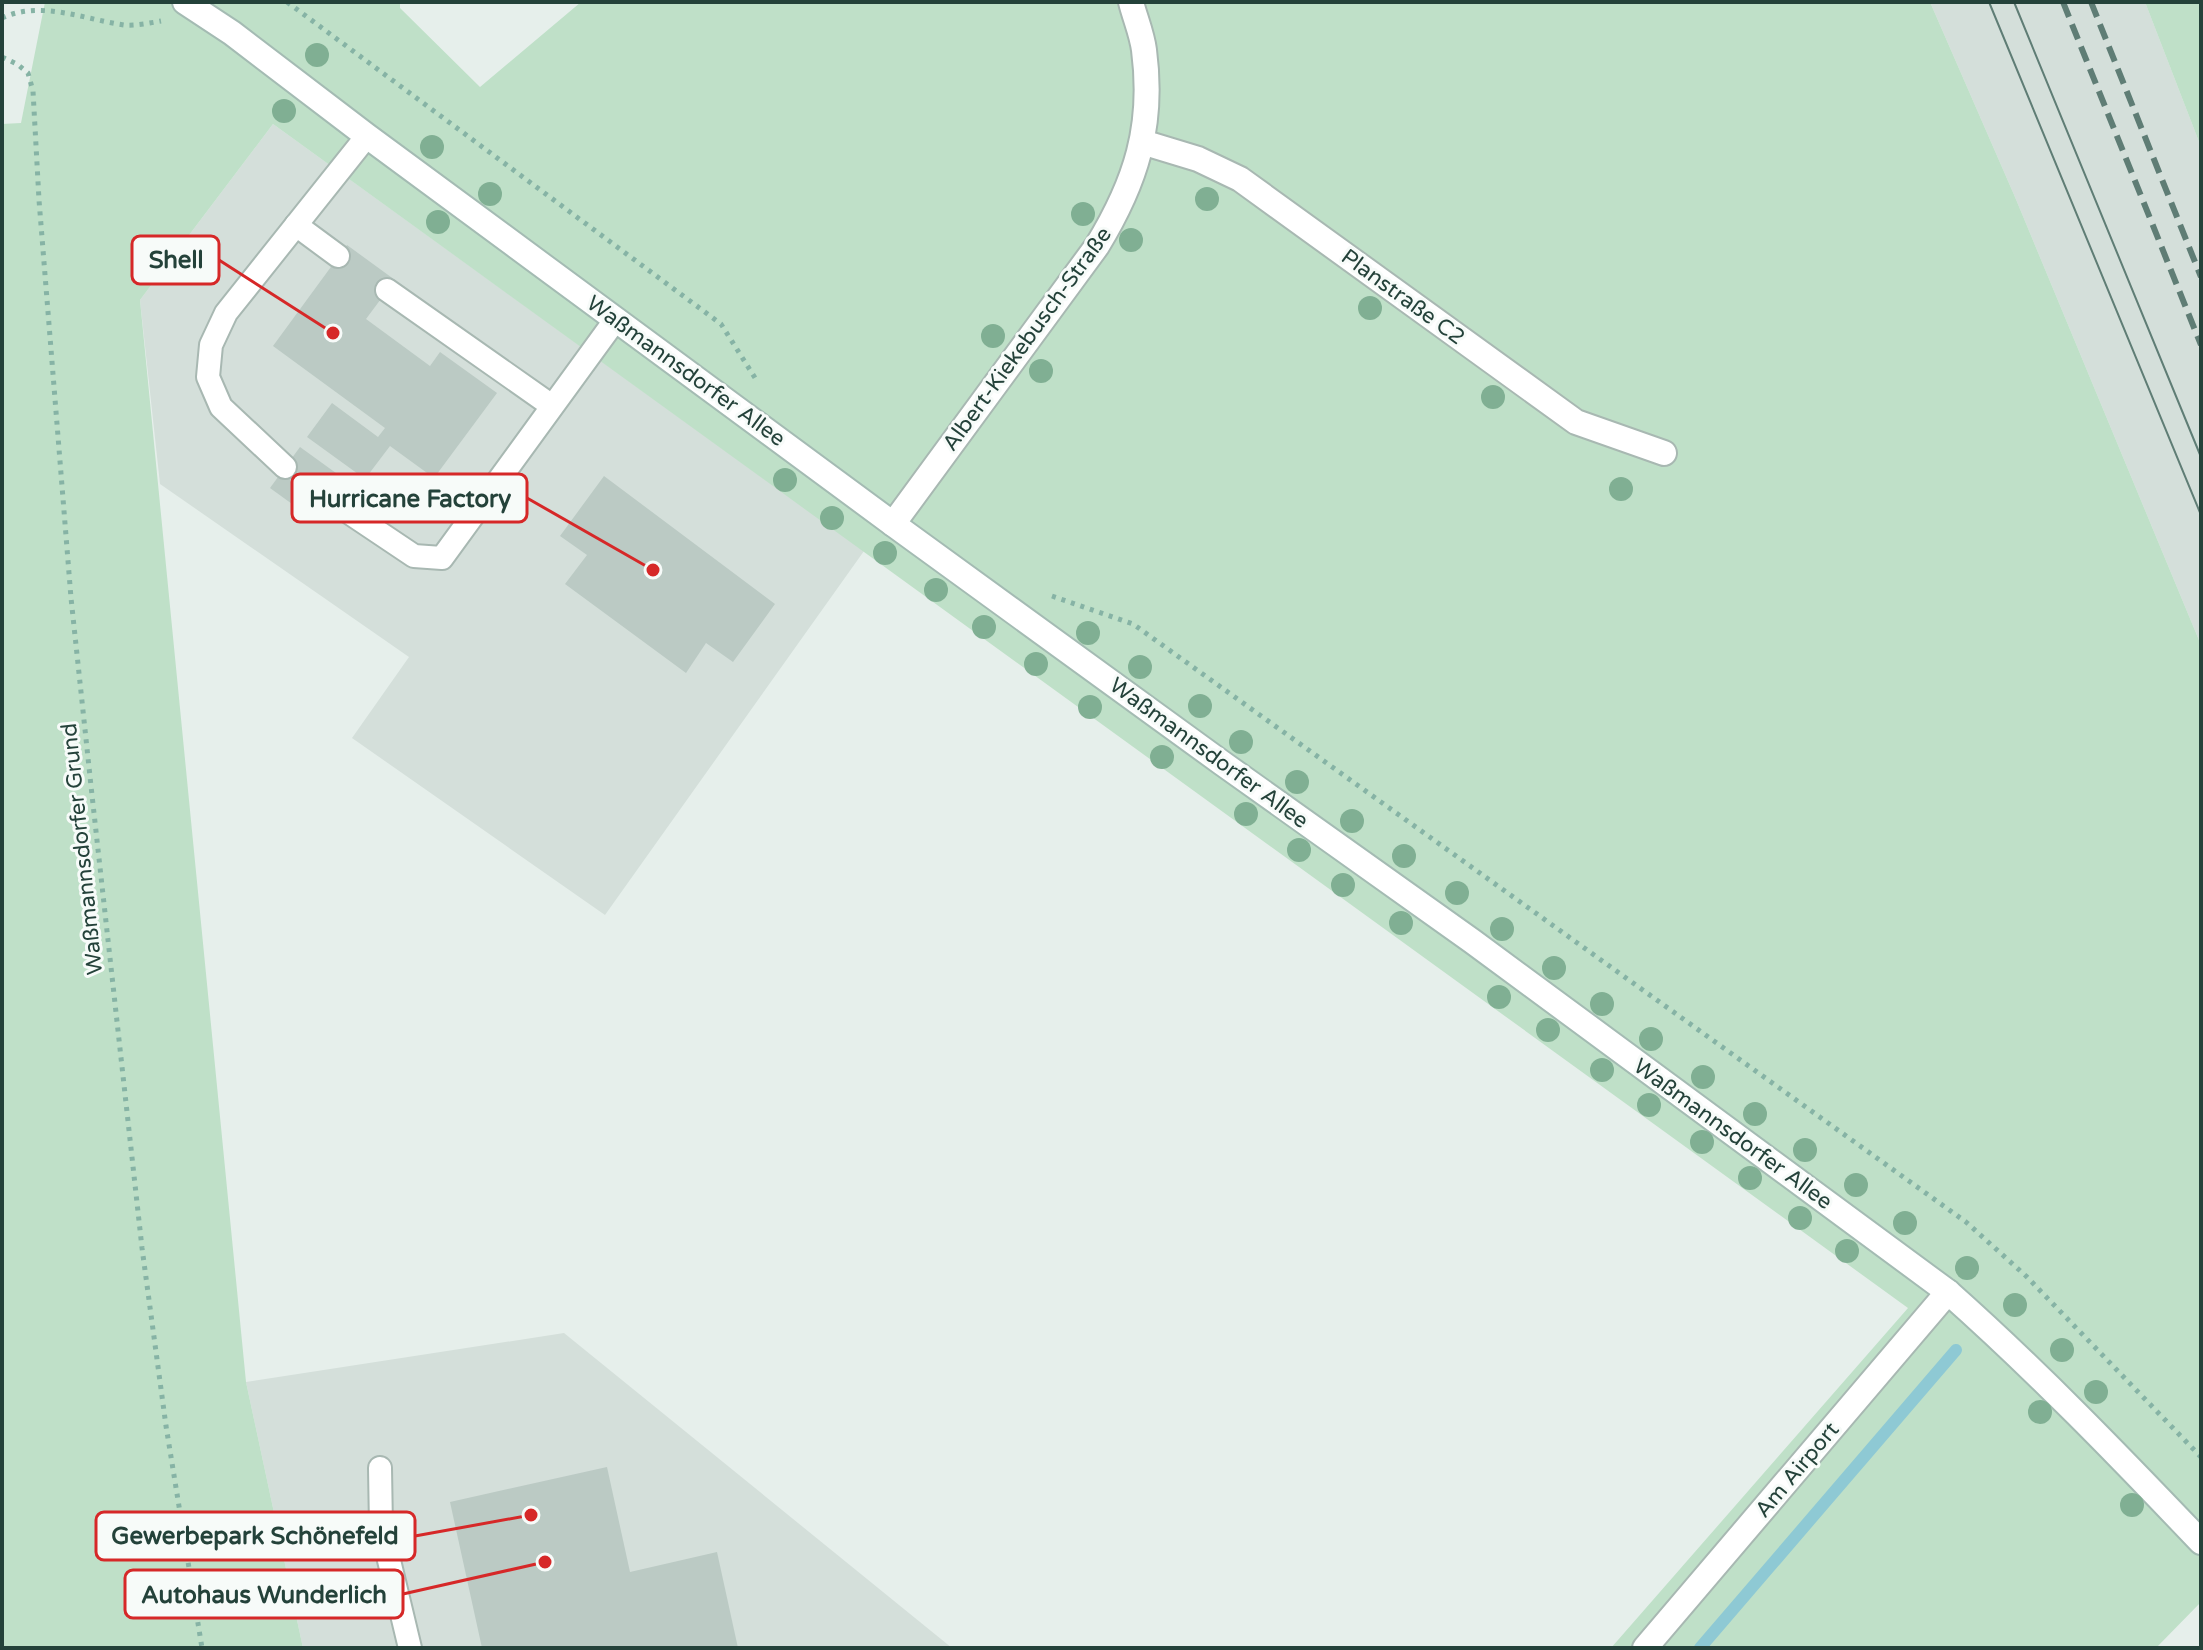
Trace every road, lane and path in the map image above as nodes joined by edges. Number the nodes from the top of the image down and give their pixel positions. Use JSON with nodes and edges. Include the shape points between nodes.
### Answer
{"nodes":[{"id":1,"x":1131,"y":2,"type":"edge"},
{"id":2,"x":290,"y":3,"type":"edge"},
{"id":3,"x":175,"y":7,"type":"edge"},
{"id":4,"x":2,"y":18,"type":"edge"},
{"id":5,"x":2,"y":57,"type":"edge"},
{"id":6,"x":367,"y":136,"type":"junction"},
{"id":7,"x":1142,"y":142,"type":"junction"},
{"id":8,"x":296,"y":225,"type":"junction"},
{"id":9,"x":338,"y":256,"type":"dead end"},
{"id":10,"x":387,"y":290,"type":"dead end"},
{"id":11,"x":616,"y":319,"type":"junction"},
{"id":12,"x":758,"y":382,"type":"dead end"},
{"id":13,"x":552,"y":406,"type":"junction"},
{"id":14,"x":1664,"y":453,"type":"dead end"},
{"id":15,"x":285,"y":467,"type":"dead end"},
{"id":16,"x":332,"y":501,"type":"dead end"},
{"id":17,"x":893,"y":524,"type":"junction"},
{"id":18,"x":1042,"y":589,"type":"dead end"},
{"id":19,"x":1948,"y":1292,"type":"junction"},
{"id":20,"x":2201,"y":1457,"type":"edge"},
{"id":21,"x":380,"y":1468,"type":"dead end"},
{"id":22,"x":2201,"y":1542,"type":"edge"},
{"id":23,"x":202,"y":1648,"type":"edge"},
{"id":24,"x":410,"y":1648,"type":"edge"},
{"id":25,"x":1645,"y":1648,"type":"edge"}],
"edges":[{"from":1,"to":7,"type":"street","name":"Albert-Kiekebusch-Straße","via":[[1144,47],[1148,94]]},
{"from":2,"to":12,"type":"path","via":[[721,324]]},
{"from":3,"to":4,"type":"path","via":[[161,22],[126,25],[51,7],[15,9]]},
{"from":3,"to":6,"type":"street","name":"Waßmannsdorfer Allee","via":[[232,33]]},
{"from":5,"to":23,"type":"path","name":"Waßmannsdorfer Grund","via":[[28,73],[33,91],[71,598],[91,786],[142,1248]]},
{"from":6,"to":8,"type":"lane"},
{"from":6,"to":11,"type":"street","name":"Waßmannsdorfer Allee"},
{"from":7,"to":14,"type":"street","name":"Planstraße C2","via":[[1240,179],[1576,422]]},
{"from":7,"to":17,"type":"street","name":"Albert-Kiekebusch-Straße","via":[[1119,210],[1097,246]]},
{"from":8,"to":9,"type":"lane"},
{"from":8,"to":15,"type":"lane","via":[[226,313],[211,345],[208,377],[221,407]]},
{"from":10,"to":13,"type":"lane"},
{"from":11,"to":13,"type":"lane"},
{"from":11,"to":17,"type":"street","name":"Waßmannsdorfer Allee"},
{"from":13,"to":16,"type":"lane","via":[[442,558],[414,556]]},
{"from":17,"to":19,"type":"street","name":"Waßmannsdorfer Allee"},
{"from":18,"to":20,"type":"path","via":[[1133,624],[1966,1222],[2026,1276]]},
{"from":19,"to":22,"type":"street","name":"Waßmannsdorfer Allee","via":[[2022,1358]]},
{"from":19,"to":25,"type":"street","name":"Am Airport"},
{"from":21,"to":24,"type":"lane","via":[[381,1527]]}]}
